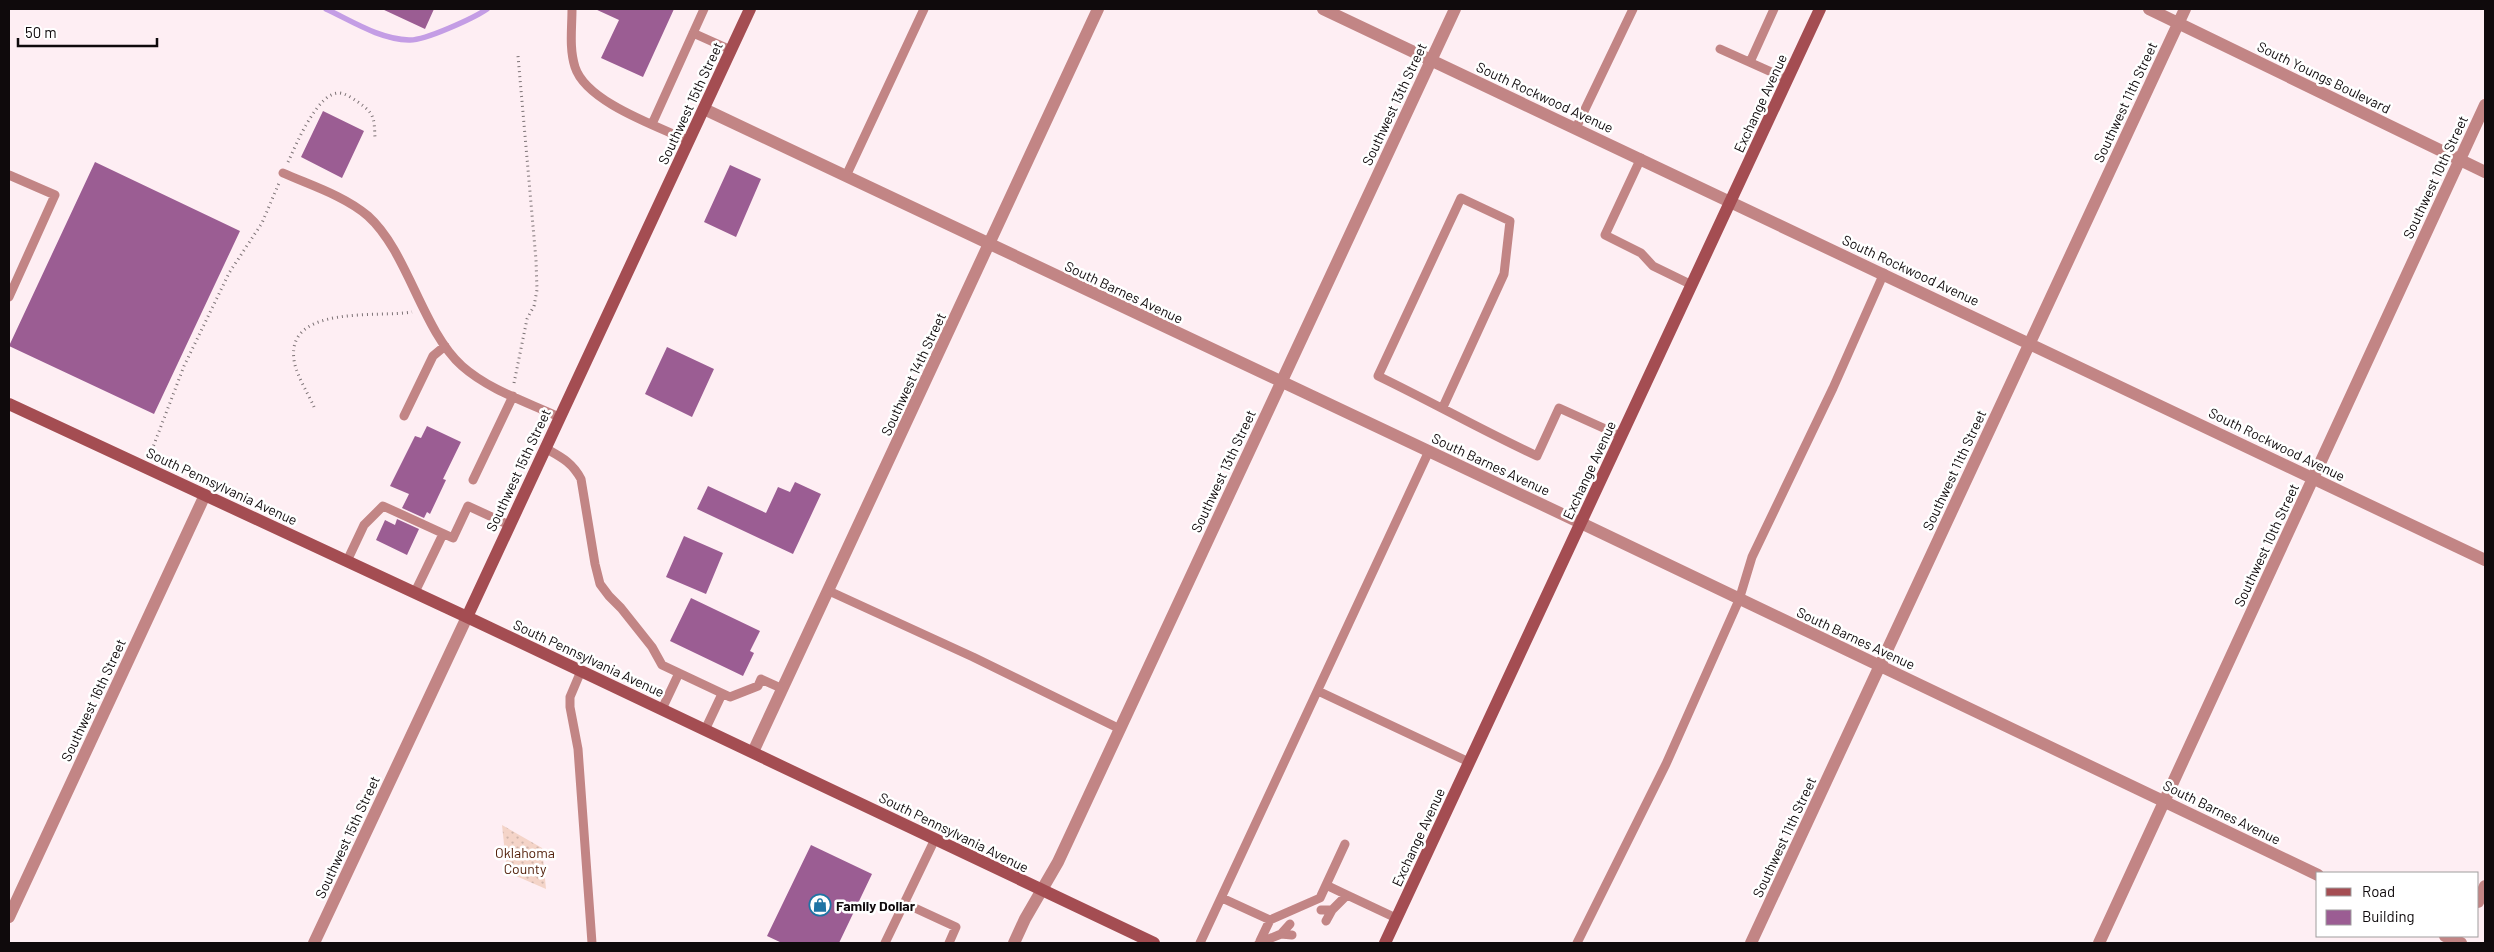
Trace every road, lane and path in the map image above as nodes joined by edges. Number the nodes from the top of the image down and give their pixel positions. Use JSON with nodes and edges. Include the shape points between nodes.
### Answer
{"nodes":[{"id":1,"x":572,"y":9,"type":"edge"},
{"id":2,"x":704,"y":9,"type":"edge"},
{"id":3,"x":750,"y":9,"type":"edge"},
{"id":4,"x":924,"y":9,"type":"edge"},
{"id":5,"x":1098,"y":9,"type":"edge"},
{"id":6,"x":1323,"y":9,"type":"edge"},
{"id":7,"x":1455,"y":9,"type":"edge"},
{"id":8,"x":1633,"y":9,"type":"edge"},
{"id":9,"x":1774,"y":9,"type":"edge"},
{"id":10,"x":1820,"y":9,"type":"edge"},
{"id":11,"x":2149,"y":9,"type":"edge"},
{"id":12,"x":2185,"y":9,"type":"edge"},
{"id":13,"x":2179,"y":23,"type":"junction"},
{"id":14,"x":693,"y":33,"type":"junction"},
{"id":15,"x":1720,"y":48,"type":"dead end"},
{"id":16,"x":731,"y":50,"type":"junction"},
{"id":17,"x":518,"y":56,"type":"dead end"},
{"id":18,"x":1431,"y":60,"type":"junction"},
{"id":19,"x":1750,"y":62,"type":"junction"},
{"id":20,"x":1787,"y":79,"type":"junction"},
{"id":21,"x":2485,"y":105,"type":"edge"},
{"id":22,"x":704,"y":109,"type":"junction"},
{"id":23,"x":652,"y":124,"type":"junction"},
{"id":24,"x":1576,"y":128,"type":"junction"},
{"id":25,"x":375,"y":138,"type":"dead end"},
{"id":26,"x":689,"y":141,"type":"junction"},
{"id":27,"x":1641,"y":158,"type":"junction"},
{"id":28,"x":2460,"y":160,"type":"junction"},
{"id":29,"x":2485,"y":172,"type":"edge"},
{"id":30,"x":283,"y":173,"type":"junction"},
{"id":31,"x":9,"y":175,"type":"edge"},
{"id":32,"x":846,"y":176,"type":"junction"},
{"id":33,"x":1731,"y":200,"type":"junction"},
{"id":34,"x":990,"y":245,"type":"junction"},
{"id":35,"x":1884,"y":273,"type":"junction"},
{"id":36,"x":1692,"y":284,"type":"junction"},
{"id":37,"x":9,"y":297,"type":"edge"},
{"id":38,"x":424,"y":308,"type":"junction"},
{"id":39,"x":2030,"y":342,"type":"junction"},
{"id":40,"x":445,"y":346,"type":"junction"},
{"id":41,"x":1281,"y":383,"type":"junction"},
{"id":42,"x":513,"y":396,"type":"junction"},
{"id":43,"x":9,"y":404,"type":"edge"},
{"id":44,"x":314,"y":406,"type":"dead end"},
{"id":45,"x":1443,"y":407,"type":"junction"},
{"id":46,"x":404,"y":416,"type":"dead end"},
{"id":47,"x":559,"y":417,"type":"junction"},
{"id":48,"x":1621,"y":436,"type":"junction"},
{"id":49,"x":545,"y":448,"type":"junction"},
{"id":50,"x":1429,"y":451,"type":"junction"},
{"id":51,"x":145,"y":467,"type":"junction"},
{"id":52,"x":2314,"y":478,"type":"junction"},
{"id":53,"x":473,"y":480,"type":"dead end"},
{"id":54,"x":205,"y":495,"type":"junction"},
{"id":55,"x":1581,"y":523,"type":"junction"},
{"id":56,"x":509,"y":525,"type":"junction"},
{"id":57,"x":443,"y":534,"type":"junction"},
{"id":58,"x":2485,"y":560,"type":"edge"},
{"id":59,"x":347,"y":561,"type":"junction"},
{"id":60,"x":829,"y":591,"type":"junction"},
{"id":61,"x":416,"y":592,"type":"junction"},
{"id":62,"x":1739,"y":600,"type":"junction"},
{"id":63,"x":467,"y":616,"type":"junction"},
{"id":64,"x":1880,"y":666,"type":"junction"},
{"id":65,"x":581,"y":671,"type":"junction"},
{"id":66,"x":679,"y":673,"type":"junction"},
{"id":67,"x":783,"y":689,"type":"junction"},
{"id":68,"x":1318,"y":691,"type":"junction"},
{"id":69,"x":722,"y":694,"type":"junction"},
{"id":70,"x":662,"y":709,"type":"junction"},
{"id":71,"x":1120,"y":729,"type":"junction"},
{"id":72,"x":705,"y":730,"type":"junction"},
{"id":73,"x":753,"y":752,"type":"junction"},
{"id":74,"x":1469,"y":762,"type":"junction"},
{"id":75,"x":2165,"y":801,"type":"junction"},
{"id":76,"x":935,"y":840,"type":"junction"},
{"id":77,"x":1345,"y":844,"type":"dead end"},
{"id":78,"x":2316,"y":874,"type":"edge"},
{"id":79,"x":1326,"y":885,"type":"junction"},
{"id":80,"x":2485,"y":886,"type":"edge"},
{"id":81,"x":1041,"y":890,"type":"junction"},
{"id":82,"x":1347,"y":895,"type":"junction"},
{"id":83,"x":1222,"y":898,"type":"junction"},
{"id":84,"x":2479,"y":900,"type":"edge"},
{"id":85,"x":904,"y":903,"type":"junction"},
{"id":86,"x":1321,"y":910,"type":"dead end"},
{"id":87,"x":1332,"y":910,"type":"junction"},
{"id":88,"x":9,"y":917,"type":"edge"},
{"id":89,"x":1396,"y":918,"type":"junction"},
{"id":90,"x":1270,"y":920,"type":"junction"},
{"id":91,"x":1326,"y":921,"type":"dead end"},
{"id":92,"x":1290,"y":924,"type":"dead end"},
{"id":93,"x":1281,"y":934,"type":"junction"},
{"id":94,"x":1292,"y":935,"type":"dead end"},
{"id":95,"x":2448,"y":937,"type":"edge"},
{"id":96,"x":2460,"y":941,"type":"edge"},
{"id":97,"x":1259,"y":942,"type":"edge"},
{"id":98,"x":314,"y":943,"type":"edge"},
{"id":99,"x":592,"y":943,"type":"edge"},
{"id":100,"x":885,"y":943,"type":"edge"},
{"id":101,"x":949,"y":943,"type":"edge"},
{"id":102,"x":1014,"y":943,"type":"edge"},
{"id":103,"x":1154,"y":943,"type":"edge"},
{"id":104,"x":1200,"y":943,"type":"edge"},
{"id":105,"x":1385,"y":943,"type":"edge"},
{"id":106,"x":1577,"y":943,"type":"edge"},
{"id":107,"x":1751,"y":943,"type":"edge"},
{"id":108,"x":2099,"y":943,"type":"edge"}],
"edges":[{"from":1,"to":23,"type":"lane","via":[[572,52],[582,82],[615,106]]},
{"from":2,"to":14,"type":"lane"},
{"from":3,"to":16,"type":"main road","name":"Southwest 15th Street"},
{"from":4,"to":32,"type":"lane"},
{"from":5,"to":34,"type":"street","name":"Southwest 14th Street"},
{"from":6,"to":18,"type":"street","name":"South Rockwood Avenue"},
{"from":7,"to":18,"type":"street","name":"Southwest 13th Street"},
{"from":8,"to":24,"type":"lane"},
{"from":9,"to":19,"type":"lane"},
{"from":10,"to":20,"type":"main road","name":"Exchange Avenue"},
{"from":11,"to":13,"type":"street","name":"South Youngs Boulevard"},
{"from":12,"to":13,"type":"street","name":"Southwest 11th Street"},
{"from":13,"to":28,"type":"street","name":"South Youngs Boulevard"},
{"from":13,"to":39,"type":"street","name":"Southwest 11th Street"},
{"from":14,"to":16,"type":"lane"},
{"from":14,"to":23,"type":"lane"},
{"from":15,"to":19,"type":"lane"},
{"from":16,"to":22,"type":"main road","name":"Southwest 15th Street"},
{"from":17,"to":42,"type":"path","via":[[536,290],[522,337]]},
{"from":18,"to":24,"type":"street","name":"South Rockwood Avenue"},
{"from":18,"to":41,"type":"street","name":"Southwest 13th Street"},
{"from":19,"to":20,"type":"lane"},
{"from":20,"to":33,"type":"main road","name":"Exchange Avenue"},
{"from":21,"to":28,"type":"street","name":"Southwest 10th Street"},
{"from":22,"to":26,"type":"main road","name":"Southwest 15th Street"},
{"from":22,"to":32,"type":"street","name":"South Barnes Avenue"},
{"from":23,"to":26,"type":"lane"},
{"from":24,"to":27,"type":"street","name":"South Rockwood Avenue"},
{"from":25,"to":30,"type":"path","via":[[374,118],[369,110],[340,93],[332,94],[315,111]]},
{"from":26,"to":47,"type":"main road","name":"Southwest 15th Street"},
{"from":27,"to":33,"type":"street","name":"South Rockwood Avenue"},
{"from":27,"to":36,"type":"lane","via":[[1605,236],[1642,253],[1654,266]]},
{"from":28,"to":29,"type":"street","name":"South Youngs Boulevard"},
{"from":28,"to":52,"type":"street","name":"Southwest 10th Street"},
{"from":30,"to":38,"type":"lane","via":[[367,215],[383,234]]},
{"from":30,"to":51,"type":"path","via":[[262,223],[228,273],[188,358]]},
{"from":31,"to":37,"type":"lane","via":[[55,195]]},
{"from":32,"to":34,"type":"street","name":"South Barnes Avenue"},
{"from":33,"to":35,"type":"street","name":"South Rockwood Avenue"},
{"from":33,"to":36,"type":"main road","name":"Exchange Avenue"},
{"from":34,"to":41,"type":"street","name":"South Barnes Avenue"},
{"from":34,"to":60,"type":"street","name":"Southwest 14th Street"},
{"from":35,"to":39,"type":"street","name":"South Rockwood Avenue"},
{"from":35,"to":62,"type":"lane","via":[[1752,557]]},
{"from":36,"to":48,"type":"main road","name":"Exchange Avenue"},
{"from":38,"to":40,"type":"lane"},
{"from":38,"to":44,"type":"path","via":[[406,313],[336,317],[309,326],[300,335],[294,349],[294,361]]},
{"from":39,"to":52,"type":"street","name":"South Rockwood Avenue"},
{"from":39,"to":64,"type":"street","name":"Southwest 11th Street"},
{"from":40,"to":42,"type":"lane","via":[[476,377]]},
{"from":40,"to":46,"type":"lane","via":[[433,356]]},
{"from":41,"to":50,"type":"street","name":"South Barnes Avenue"},
{"from":41,"to":71,"type":"street","name":"Southwest 13th Street"},
{"from":42,"to":47,"type":"lane"},
{"from":42,"to":53,"type":"lane"},
{"from":43,"to":51,"type":"main road","name":"South Pennsylvania Avenue"},
{"from":45,"to":45,"type":"lane","via":[[1378,376],[1461,198],[1510,221],[1504,274]]},
{"from":45,"to":48,"type":"lane","via":[[1473,426],[1537,456],[1560,408]]},
{"from":47,"to":49,"type":"main road","name":"Southwest 15th Street"},
{"from":48,"to":55,"type":"main road","name":"Exchange Avenue"},
{"from":49,"to":56,"type":"main road","name":"Southwest 15th Street"},
{"from":49,"to":66,"type":"lane","via":[[568,460],[581,479],[600,584],[652,647],[662,665]]},
{"from":50,"to":55,"type":"street","name":"South Barnes Avenue"},
{"from":50,"to":68,"type":"lane"},
{"from":51,"to":54,"type":"main road","name":"South Pennsylvania Avenue"},
{"from":52,"to":58,"type":"street","name":"South Rockwood Avenue"},
{"from":52,"to":75,"type":"street","name":"Southwest 10th Street"},
{"from":54,"to":59,"type":"main road","name":"South Pennsylvania Avenue"},
{"from":54,"to":88,"type":"street","name":"Southwest 16th Street"},
{"from":55,"to":62,"type":"street","name":"South Barnes Avenue"},
{"from":55,"to":74,"type":"main road","name":"Exchange Avenue"},
{"from":56,"to":57,"type":"lane","via":[[468,506],[453,538]]},
{"from":56,"to":63,"type":"main road","name":"Southwest 15th Street"},
{"from":57,"to":59,"type":"lane","via":[[383,506],[364,525]]},
{"from":57,"to":61,"type":"lane"},
{"from":59,"to":61,"type":"main road","name":"South Pennsylvania Avenue"},
{"from":60,"to":67,"type":"street","name":"Southwest 14th Street"},
{"from":60,"to":71,"type":"lane"},
{"from":61,"to":63,"type":"main road","name":"South Pennsylvania Avenue"},
{"from":62,"to":64,"type":"street","name":"South Barnes Avenue"},
{"from":62,"to":106,"type":"lane","via":[[1666,764]]},
{"from":63,"to":65,"type":"main road","name":"South Pennsylvania Avenue"},
{"from":63,"to":98,"type":"street","name":"Southwest 15th Street"},
{"from":64,"to":75,"type":"street","name":"South Barnes Avenue"},
{"from":64,"to":107,"type":"street","name":"Southwest 11th Street"},
{"from":65,"to":70,"type":"main road","name":"South Pennsylvania Avenue"},
{"from":65,"to":99,"type":"lane","via":[[570,697],[570,707],[578,749]]},
{"from":66,"to":69,"type":"lane"},
{"from":66,"to":70,"type":"lane"},
{"from":67,"to":69,"type":"lane","via":[[761,679],[758,686],[730,697]]},
{"from":67,"to":73,"type":"street","name":"Southwest 14th Street"},
{"from":68,"to":74,"type":"lane"},
{"from":68,"to":83,"type":"lane"},
{"from":69,"to":72,"type":"lane"},
{"from":70,"to":72,"type":"main road","name":"South Pennsylvania Avenue"},
{"from":71,"to":81,"type":"street","name":"Southwest 13th Street","via":[[1058,862]]},
{"from":72,"to":73,"type":"main road","name":"South Pennsylvania Avenue"},
{"from":73,"to":76,"type":"main road","name":"South Pennsylvania Avenue"},
{"from":74,"to":89,"type":"main road","name":"Exchange Avenue"},
{"from":75,"to":78,"type":"street","name":"South Barnes Avenue"},
{"from":75,"to":108,"type":"street","name":"Southwest 10th Street"},
{"from":76,"to":81,"type":"main road","name":"South Pennsylvania Avenue"},
{"from":76,"to":85,"type":"lane"},
{"from":77,"to":79,"type":"lane"},
{"from":79,"to":82,"type":"lane"},
{"from":79,"to":90,"type":"lane","via":[[1320,898]]},
{"from":80,"to":84,"type":"street"},
{"from":81,"to":102,"type":"street","name":"Southwest 13th Street"},
{"from":81,"to":103,"type":"main road","name":"South Pennsylvania Avenue"},
{"from":82,"to":87,"type":"lane"},
{"from":82,"to":89,"type":"lane"},
{"from":83,"to":90,"type":"lane"},
{"from":83,"to":104,"type":"lane"},
{"from":85,"to":100,"type":"lane"},
{"from":85,"to":101,"type":"lane","via":[[956,927]]},
{"from":86,"to":87,"type":"lane"},
{"from":87,"to":91,"type":"lane"},
{"from":89,"to":105,"type":"main road","name":"Exchange Avenue"},
{"from":90,"to":97,"type":"lane"},
{"from":92,"to":93,"type":"lane"},
{"from":93,"to":94,"type":"lane"},
{"from":93,"to":97,"type":"lane"},
{"from":95,"to":96,"type":"street"}]}
